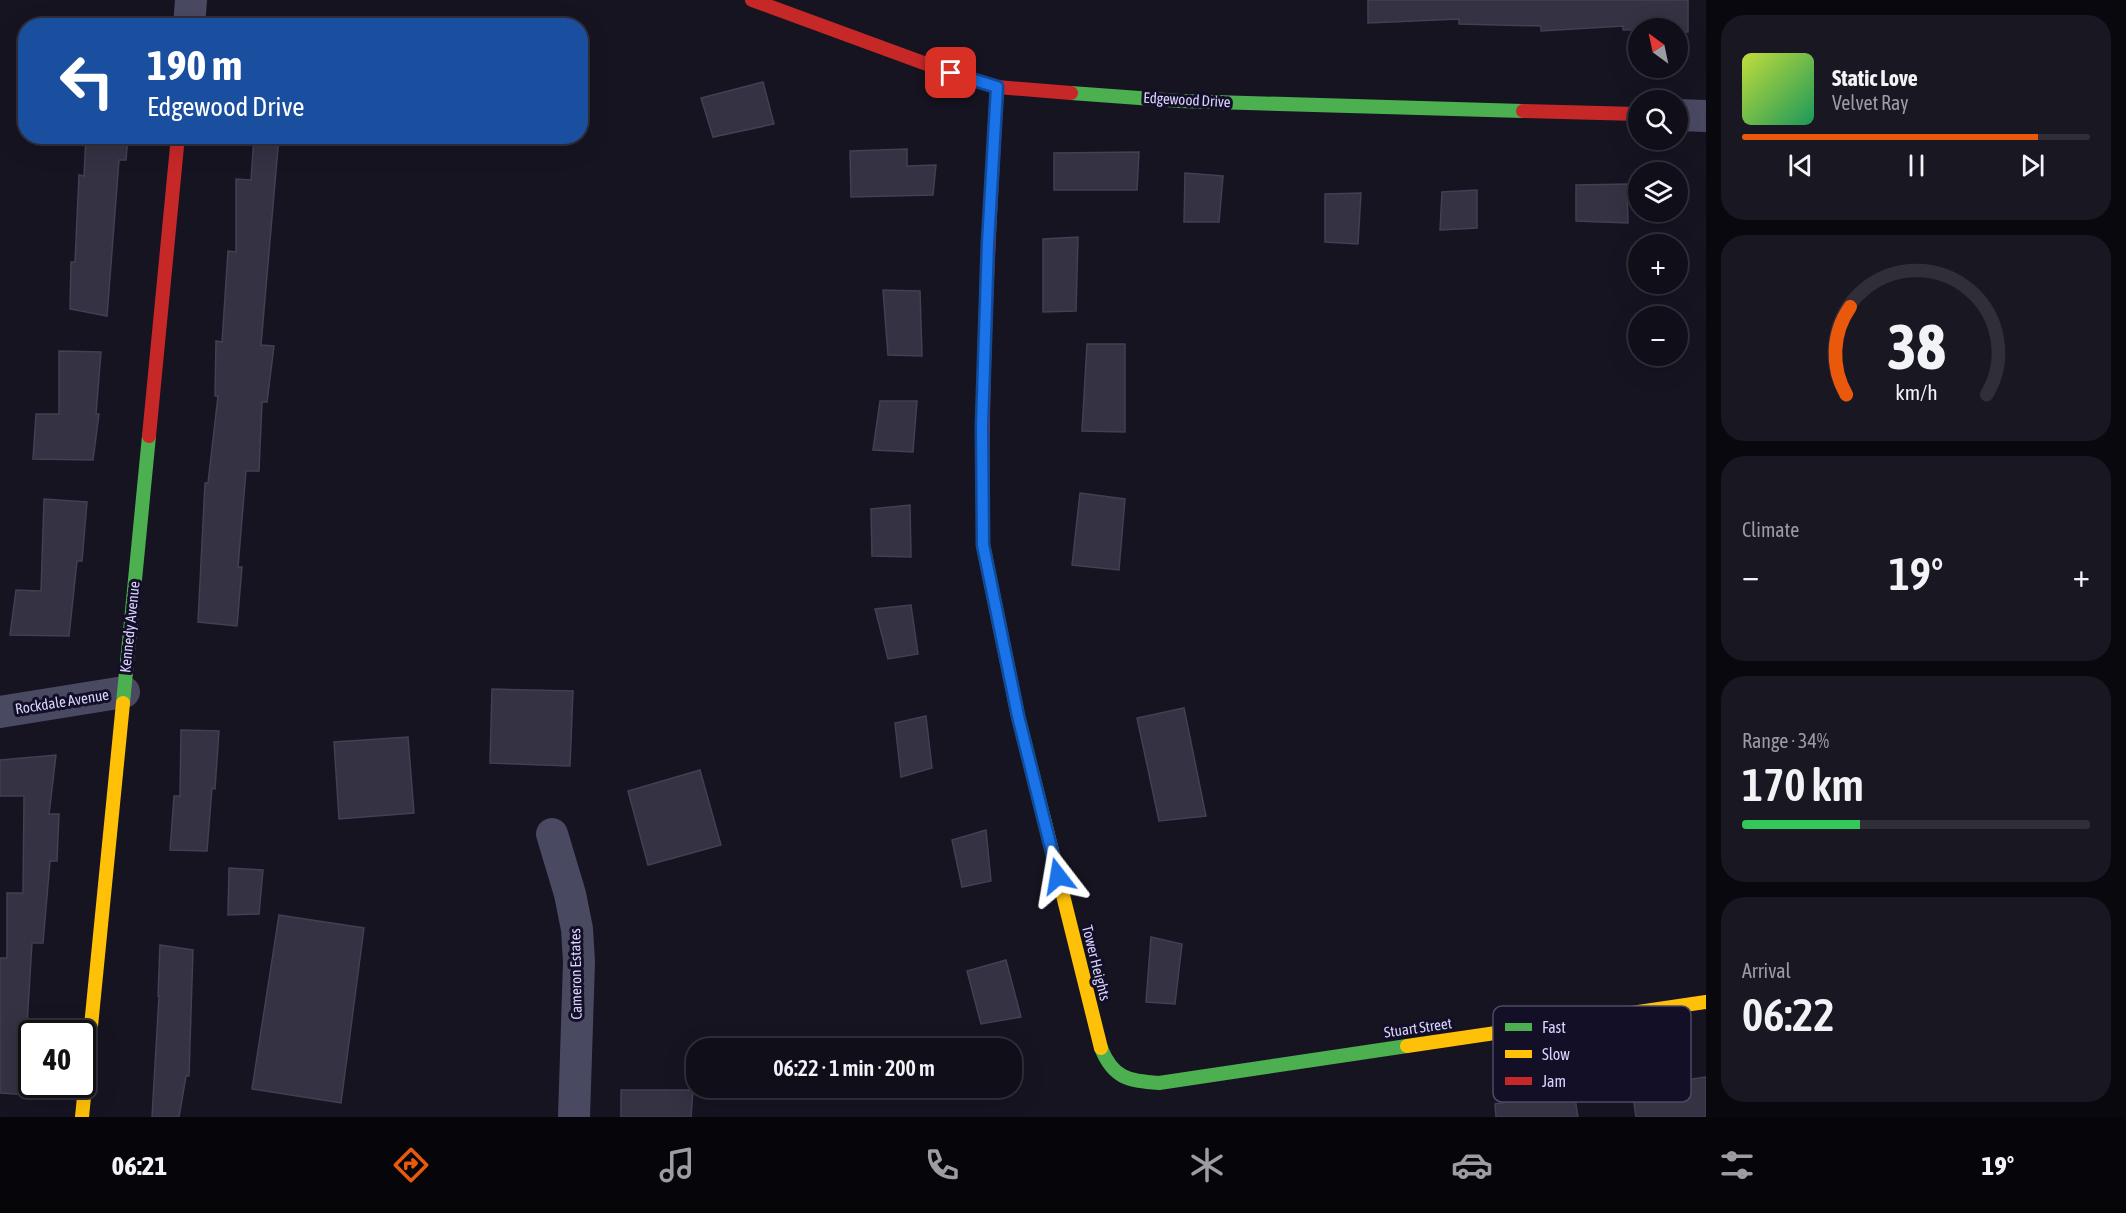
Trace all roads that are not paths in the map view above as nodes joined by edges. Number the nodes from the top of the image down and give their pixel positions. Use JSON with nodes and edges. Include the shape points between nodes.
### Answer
{"nodes":[{"id":1,"x":191,"y":0,"type":"edge"},
{"id":2,"x":752,"y":0,"type":"edge"},
{"id":3,"x":190,"y":18,"type":"edge"},
{"id":4,"x":997,"y":87,"type":"junction"},
{"id":5,"x":1628,"y":114,"type":"edge"},
{"id":6,"x":1688,"y":115,"type":"edge"},
{"id":7,"x":1706,"y":116,"type":"edge"},
{"id":8,"x":177,"y":144,"type":"edge"},
{"id":9,"x":124,"y":692,"type":"junction"},
{"id":10,"x":0,"y":712,"type":"edge"},
{"id":11,"x":552,"y":834,"type":"dead end"},
{"id":12,"x":1706,"y":1002,"type":"edge"},
{"id":13,"x":1679,"y":1006,"type":"edge"},
{"id":14,"x":1493,"y":1034,"type":"edge"},
{"id":15,"x":1136,"y":1081,"type":"joint"},
{"id":16,"x":82,"y":1117,"type":"edge"},
{"id":17,"x":574,"y":1117,"type":"edge"}],
"edges":[{"from":1,"to":3,"type":"street"},
{"from":2,"to":4,"type":"street","name":"Edgewood Drive"},
{"from":4,"to":5,"type":"street","name":"Edgewood Drive","via":[[1180,101]]},
{"from":4,"to":15,"type":"street","name":"Tower Heights","via":[[982,426],[983,545],[1018,716],[1100,1046],[1112,1071]]},
{"from":6,"to":7,"type":"street"},
{"from":8,"to":9,"type":"street","name":"Kennedy Avenue"},
{"from":9,"to":10,"type":"street","name":"Rockdale Avenue"},
{"from":9,"to":16,"type":"street","name":"Kennedy Avenue"},
{"from":11,"to":17,"type":"street","name":"Cameron Estates","via":[[577,929]]},
{"from":12,"to":13,"type":"street","name":"Stuart Street"},
{"from":14,"to":15,"type":"street","name":"Stuart Street","via":[[1159,1083]]}]}
